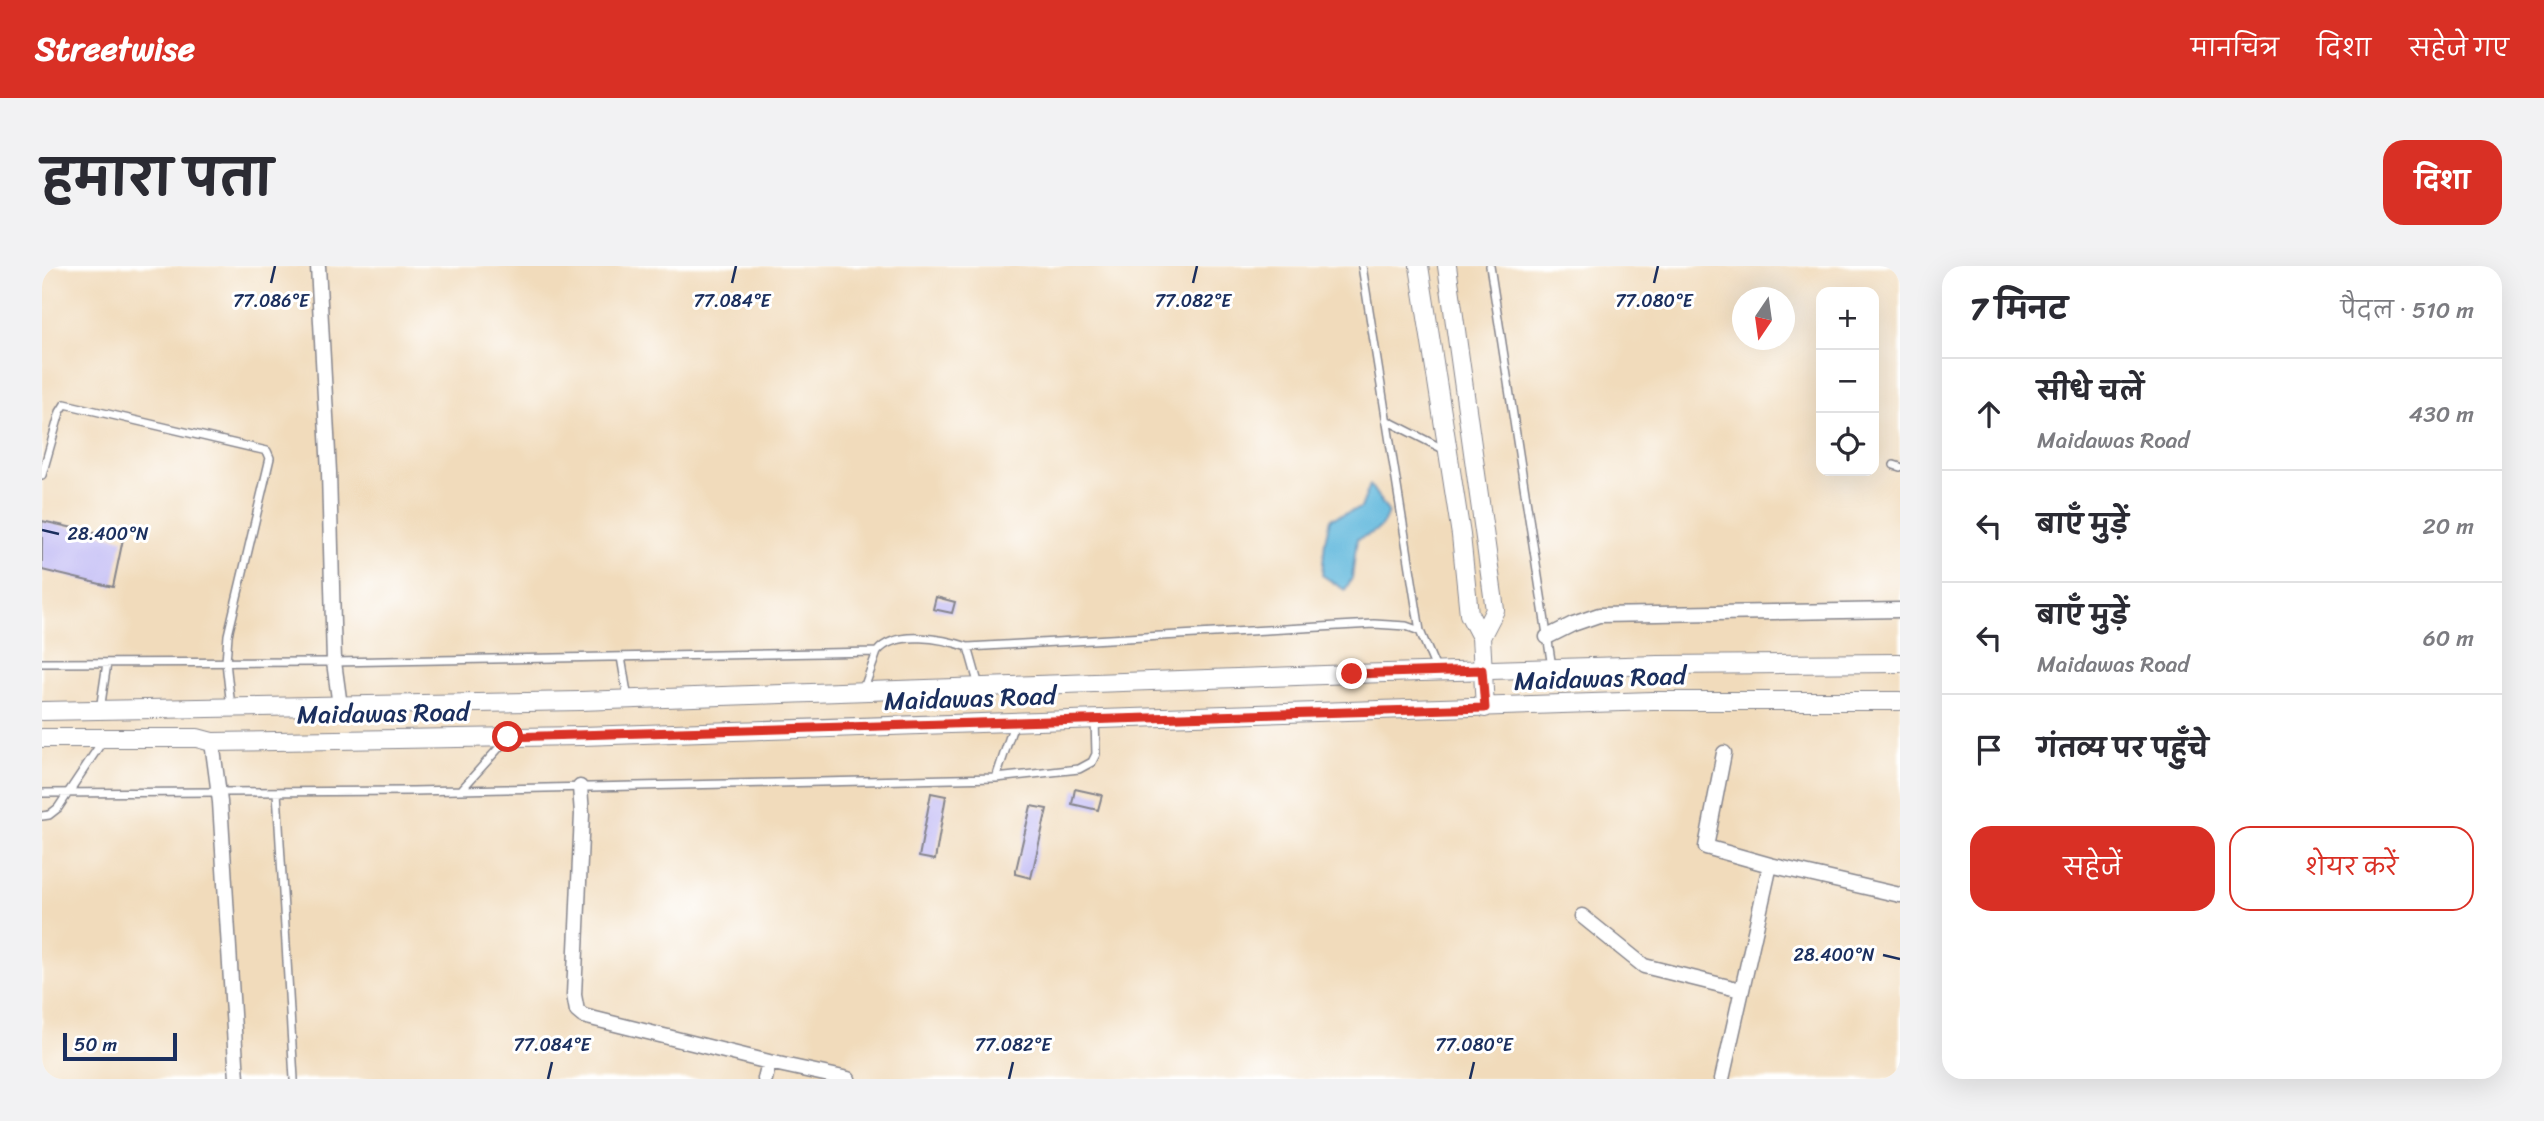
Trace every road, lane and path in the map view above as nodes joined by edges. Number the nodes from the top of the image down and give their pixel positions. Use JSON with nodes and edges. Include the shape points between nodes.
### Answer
{"nodes":[{"id":1,"x":318,"y":266,"type":"edge"},
{"id":2,"x":1362,"y":266,"type":"edge"},
{"id":3,"x":1419,"y":266,"type":"edge"},
{"id":4,"x":1447,"y":266,"type":"edge"},
{"id":5,"x":1490,"y":266,"type":"edge"},
{"id":6,"x":1386,"y":420,"type":"junction"},
{"id":7,"x":1449,"y":452,"type":"junction"},
{"id":8,"x":42,"y":475,"type":"edge"},
{"id":9,"x":1900,"y":610,"type":"edge"},
{"id":10,"x":1420,"y":631,"type":"junction"},
{"id":11,"x":1547,"y":636,"type":"junction"},
{"id":12,"x":1481,"y":637,"type":"junction"},
{"id":13,"x":968,"y":647,"type":"junction"},
{"id":14,"x":877,"y":652,"type":"junction"},
{"id":15,"x":621,"y":657,"type":"junction"},
{"id":16,"x":226,"y":662,"type":"junction"},
{"id":17,"x":334,"y":662,"type":"junction"},
{"id":18,"x":42,"y":663,"type":"edge"},
{"id":19,"x":107,"y":663,"type":"junction"},
{"id":20,"x":1900,"y":663,"type":"edge"},
{"id":21,"x":1552,"y":668,"type":"junction"},
{"id":22,"x":1482,"y":670,"type":"junction"},
{"id":23,"x":1437,"y":671,"type":"junction"},
{"id":24,"x":979,"y":687,"type":"junction"},
{"id":25,"x":863,"y":691,"type":"junction"},
{"id":26,"x":628,"y":700,"type":"junction"},
{"id":27,"x":1900,"y":701,"type":"edge"},
{"id":28,"x":340,"y":706,"type":"junction"},
{"id":29,"x":231,"y":708,"type":"junction"},
{"id":30,"x":1485,"y":708,"type":"junction"},
{"id":31,"x":100,"y":710,"type":"junction"},
{"id":32,"x":42,"y":711,"type":"edge"},
{"id":33,"x":1095,"y":719,"type":"junction"},
{"id":34,"x":1014,"y":724,"type":"junction"},
{"id":35,"x":508,"y":737,"type":"junction"},
{"id":36,"x":42,"y":738,"type":"edge"},
{"id":37,"x":104,"y":738,"type":"junction"},
{"id":38,"x":212,"y":742,"type":"junction"},
{"id":39,"x":1724,"y":753,"type":"dead end"},
{"id":40,"x":996,"y":778,"type":"junction"},
{"id":41,"x":580,"y":787,"type":"junction"},
{"id":42,"x":463,"y":789,"type":"junction"},
{"id":43,"x":276,"y":792,"type":"junction"},
{"id":44,"x":42,"y":793,"type":"edge"},
{"id":45,"x":68,"y":793,"type":"junction"},
{"id":46,"x":219,"y":793,"type":"junction"},
{"id":47,"x":42,"y":816,"type":"edge"},
{"id":48,"x":1770,"y":865,"type":"junction"},
{"id":49,"x":1900,"y":895,"type":"edge"},
{"id":50,"x":1582,"y":916,"type":"dead end"},
{"id":51,"x":1741,"y":990,"type":"junction"},
{"id":52,"x":769,"y":1062,"type":"junction"},
{"id":53,"x":237,"y":1079,"type":"edge"},
{"id":54,"x":294,"y":1079,"type":"edge"},
{"id":55,"x":765,"y":1079,"type":"edge"},
{"id":56,"x":848,"y":1079,"type":"edge"},
{"id":57,"x":1722,"y":1079,"type":"edge"}],
"edges":[{"from":1,"to":17,"type":"street"},
{"from":2,"to":6,"type":"lane"},
{"from":3,"to":7,"type":"street"},
{"from":4,"to":12,"type":"street","via":[[1495,610]]},
{"from":5,"to":11,"type":"lane"},
{"from":6,"to":7,"type":"lane"},
{"from":6,"to":10,"type":"lane"},
{"from":7,"to":12,"type":"street","via":[[1469,614]]},
{"from":8,"to":16,"type":"lane","via":[[65,404],[267,451],[270,458],[228,635]]},
{"from":9,"to":11,"type":"street","via":[[1599,615]]},
{"from":10,"to":13,"type":"lane","via":[[1374,624]]},
{"from":10,"to":23,"type":"lane"},
{"from":11,"to":21,"type":"lane"},
{"from":12,"to":22,"type":"street"},
{"from":13,"to":14,"type":"lane","via":[[930,638],[897,640]]},
{"from":13,"to":24,"type":"lane"},
{"from":14,"to":15,"type":"lane"},
{"from":14,"to":25,"type":"lane"},
{"from":15,"to":17,"type":"lane"},
{"from":15,"to":26,"type":"lane"},
{"from":16,"to":17,"type":"lane"},
{"from":16,"to":19,"type":"lane"},
{"from":16,"to":29,"type":"lane"},
{"from":17,"to":28,"type":"street"},
{"from":18,"to":19,"type":"lane"},
{"from":19,"to":31,"type":"lane"},
{"from":20,"to":21,"type":"street","name":"Maidawas Road"},
{"from":21,"to":22,"type":"street","name":"Maidawas Road"},
{"from":22,"to":23,"type":"street","name":"Maidawas Road"},
{"from":22,"to":30,"type":"street"},
{"from":23,"to":24,"type":"street","name":"Maidawas Road"},
{"from":24,"to":25,"type":"street","name":"Maidawas Road"},
{"from":25,"to":26,"type":"street","name":"Maidawas Road"},
{"from":26,"to":28,"type":"street","name":"Maidawas Road"},
{"from":27,"to":30,"type":"street","name":"Maidawas Road","via":[[1653,701]]},
{"from":28,"to":29,"type":"street","name":"Maidawas Road"},
{"from":29,"to":31,"type":"street","name":"Maidawas Road"},
{"from":30,"to":33,"type":"street","name":"Maidawas Road"},
{"from":31,"to":32,"type":"street","name":"Maidawas Road"},
{"from":33,"to":34,"type":"street","name":"Maidawas Road"},
{"from":33,"to":40,"type":"lane","via":[[1092,762],[1080,769]]},
{"from":34,"to":35,"type":"street","name":"Maidawas Road"},
{"from":34,"to":40,"type":"lane"},
{"from":35,"to":38,"type":"street","name":"Maidawas Road"},
{"from":35,"to":42,"type":"lane"},
{"from":36,"to":37,"type":"street","name":"Maidawas Road"},
{"from":37,"to":38,"type":"street","name":"Maidawas Road"},
{"from":37,"to":45,"type":"lane"},
{"from":38,"to":46,"type":"street"},
{"from":39,"to":48,"type":"street","via":[[1706,847]]},
{"from":40,"to":41,"type":"lane"},
{"from":41,"to":42,"type":"lane"},
{"from":41,"to":52,"type":"street","via":[[577,1011]]},
{"from":42,"to":43,"type":"lane"},
{"from":43,"to":46,"type":"lane"},
{"from":43,"to":54,"type":"lane"},
{"from":44,"to":45,"type":"lane"},
{"from":45,"to":46,"type":"lane"},
{"from":45,"to":47,"type":"lane","via":[[58,808]]},
{"from":46,"to":53,"type":"street"},
{"from":48,"to":49,"type":"street"},
{"from":48,"to":51,"type":"street"},
{"from":50,"to":51,"type":"street","via":[[1644,966]]},
{"from":51,"to":57,"type":"street"},
{"from":52,"to":55,"type":"street"},
{"from":52,"to":56,"type":"street"}]}
